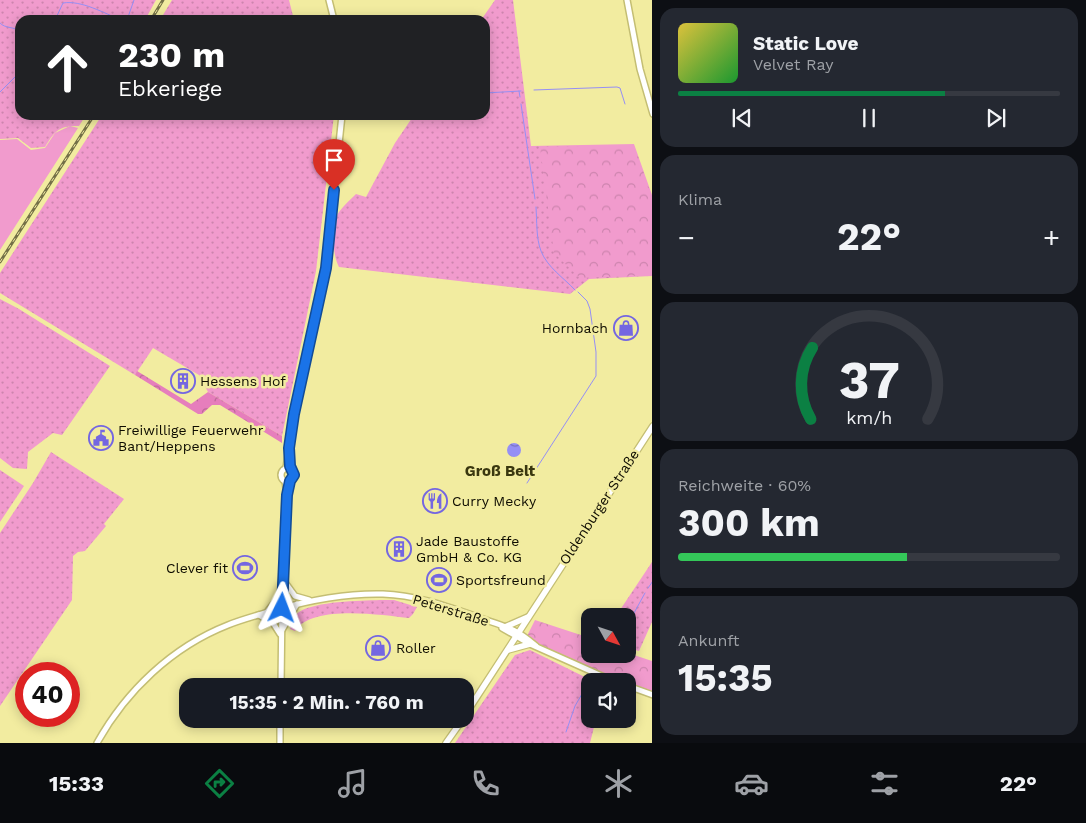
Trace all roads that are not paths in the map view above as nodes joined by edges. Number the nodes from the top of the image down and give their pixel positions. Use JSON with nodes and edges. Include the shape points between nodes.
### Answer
{"nodes":[{"id":1,"x":329,"y":0,"type":"edge"},
{"id":2,"x":628,"y":0,"type":"edge"},
{"id":3,"x":333,"y":15,"type":"edge"},
{"id":4,"x":652,"y":114,"type":"edge"},
{"id":5,"x":341,"y":120,"type":"edge"},
{"id":6,"x":652,"y":426,"type":"edge"},
{"id":7,"x":288,"y":468,"type":"junction"},
{"id":8,"x":288,"y":481,"type":"junction"},
{"id":9,"x":283,"y":579,"type":"junction"},
{"id":10,"x":282,"y":593,"type":"junction"},
{"id":11,"x":310,"y":600,"type":"junction"},
{"id":12,"x":297,"y":604,"type":"junction"},
{"id":13,"x":282,"y":608,"type":"junction"},
{"id":14,"x":266,"y":613,"type":"junction"},
{"id":15,"x":259,"y":615,"type":"junction"},
{"id":16,"x":528,"y":617,"type":"junction"},
{"id":17,"x":497,"y":625,"type":"junction"},
{"id":18,"x":505,"y":627,"type":"junction"},
{"id":19,"x":281,"y":635,"type":"junction"},
{"id":20,"x":517,"y":635,"type":"junction"},
{"id":21,"x":533,"y":645,"type":"junction"},
{"id":22,"x":508,"y":650,"type":"junction"},
{"id":23,"x":596,"y":673,"type":"edge"},
{"id":24,"x":280,"y":678,"type":"edge"},
{"id":25,"x":636,"y":689,"type":"edge"},
{"id":26,"x":652,"y":695,"type":"edge"},
{"id":27,"x":474,"y":701,"type":"edge"},
{"id":28,"x":280,"y":728,"type":"edge"},
{"id":29,"x":457,"y":728,"type":"edge"},
{"id":30,"x":98,"y":743,"type":"edge"},
{"id":31,"x":280,"y":743,"type":"edge"},
{"id":32,"x":446,"y":743,"type":"edge"}],
"edges":[{"from":1,"to":3,"type":"street"},
{"from":2,"to":4,"type":"street"},
{"from":5,"to":7,"type":"street","via":[[326,268],[294,414]]},
{"from":6,"to":16,"type":"main road","name":"Oldenburger Straße"},
{"from":7,"to":8,"type":"street","via":[[294,475]]},
{"from":7,"to":8,"type":"street","via":[[281,475]]},
{"from":8,"to":9,"type":"street"},
{"from":9,"to":10,"type":"street"},
{"from":9,"to":11,"type":"street","via":[[295,596]]},
{"from":10,"to":13,"type":"street"},
{"from":10,"to":14,"type":"street"},
{"from":11,"to":12,"type":"street","name":"Peterstraße"},
{"from":11,"to":17,"type":"street","name":"Peterstraße","via":[[363,594],[409,597],[453,608]]},
{"from":12,"to":13,"type":"street","name":"Peterstraße"},
{"from":12,"to":19,"type":"street"},
{"from":13,"to":14,"type":"street","name":"Peterstraße"},
{"from":13,"to":19,"type":"street"},
{"from":14,"to":15,"type":"street","name":"Peterstraße"},
{"from":15,"to":19,"type":"street","via":[[273,623]]},
{"from":15,"to":30,"type":"street","name":"Peterstraße","via":[[215,631],[168,660],[131,694]]},
{"from":16,"to":18,"type":"main road"},
{"from":16,"to":20,"type":"main road","name":"Oldenburger Straße"},
{"from":17,"to":18,"type":"street","name":"Peterstraße"},
{"from":17,"to":20,"type":"street","name":"Peterstraße"},
{"from":18,"to":20,"type":"street","name":"Peterstraße"},
{"from":19,"to":24,"type":"street"},
{"from":20,"to":21,"type":"street"},
{"from":20,"to":22,"type":"main road","name":"Oldenburger Straße"},
{"from":21,"to":22,"type":"main road"},
{"from":21,"to":23,"type":"street"},
{"from":22,"to":27,"type":"main road","name":"Oldenburger Straße"},
{"from":25,"to":26,"type":"street"},
{"from":28,"to":31,"type":"street"},
{"from":29,"to":32,"type":"main road"}]}
